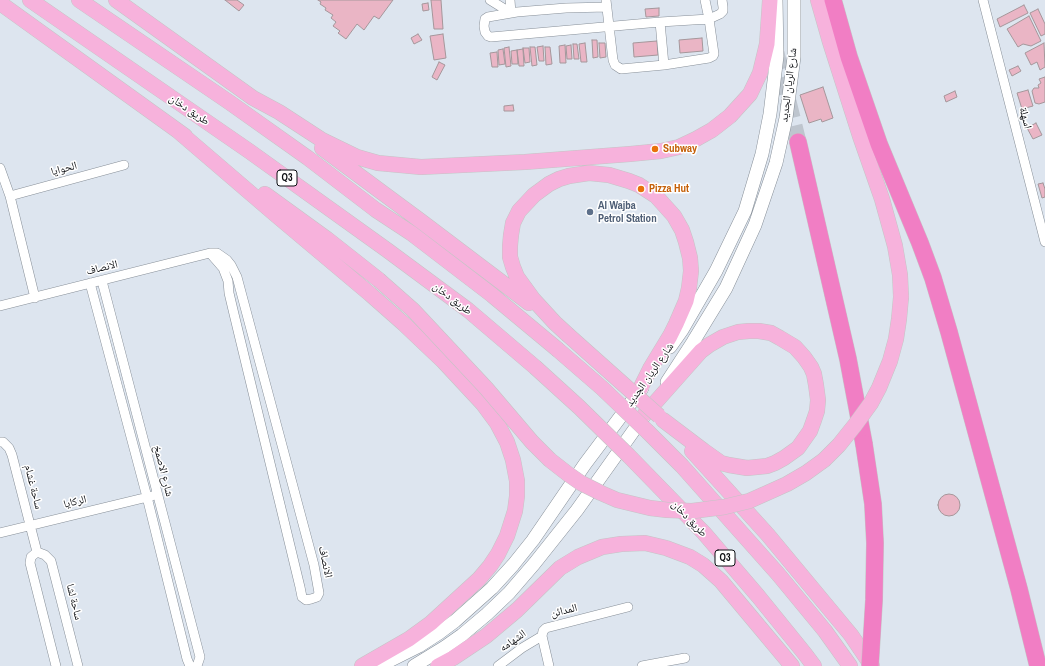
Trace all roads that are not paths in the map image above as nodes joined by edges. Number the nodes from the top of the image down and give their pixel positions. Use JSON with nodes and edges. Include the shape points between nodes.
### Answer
{"nodes":[{"id":1,"x":30,"y":0,"type":"edge"},
{"id":2,"x":80,"y":0,"type":"edge"},
{"id":3,"x":116,"y":0,"type":"edge"},
{"id":4,"x":490,"y":0,"type":"edge"},
{"id":5,"x":510,"y":0,"type":"edge"},
{"id":6,"x":705,"y":0,"type":"edge"},
{"id":7,"x":722,"y":0,"type":"edge"},
{"id":8,"x":770,"y":0,"type":"edge"},
{"id":9,"x":776,"y":0,"type":"edge"},
{"id":10,"x":794,"y":0,"type":"edge"},
{"id":11,"x":818,"y":0,"type":"edge"},
{"id":12,"x":832,"y":0,"type":"edge"},
{"id":13,"x":984,"y":1,"type":"edge"},
{"id":14,"x":0,"y":3,"type":"edge"},
{"id":15,"x":607,"y":3,"type":"edge"},
{"id":16,"x":574,"y":4,"type":"edge"},
{"id":17,"x":511,"y":13,"type":"junction"},
{"id":18,"x":709,"y":19,"type":"junction"},
{"id":19,"x":660,"y":22,"type":"junction"},
{"id":20,"x":609,"y":26,"type":"junction"},
{"id":21,"x":664,"y":64,"type":"junction"},
{"id":22,"x":253,"y":98,"type":"junction"},
{"id":23,"x":178,"y":131,"type":"junction"},
{"id":24,"x":798,"y":142,"type":"tunnel mouth"},
{"id":25,"x":124,"y":165,"type":"dead end"},
{"id":26,"x":0,"y":168,"type":"edge"},
{"id":27,"x":10,"y":196,"type":"junction"},
{"id":28,"x":1045,"y":242,"type":"edge"},
{"id":29,"x":210,"y":253,"type":"junction"},
{"id":30,"x":102,"y":281,"type":"junction"},
{"id":31,"x":90,"y":284,"type":"junction"},
{"id":32,"x":34,"y":298,"type":"junction"},
{"id":33,"x":0,"y":306,"type":"edge"},
{"id":34,"x":555,"y":322,"type":"junction"},
{"id":35,"x":639,"y":391,"type":"junction"},
{"id":36,"x":656,"y":417,"type":"junction"},
{"id":37,"x":0,"y":442,"type":"edge"},
{"id":38,"x":157,"y":495,"type":"junction"},
{"id":39,"x":147,"y":497,"type":"junction"},
{"id":40,"x":30,"y":526,"type":"junction"},
{"id":41,"x":0,"y":533,"type":"edge"},
{"id":42,"x":37,"y":552,"type":"junction"},
{"id":43,"x":628,"y":607,"type":"dead end"},
{"id":44,"x":542,"y":636,"type":"junction"},
{"id":45,"x":685,"y":658,"type":"dead end"},
{"id":46,"x":56,"y":666,"type":"edge"},
{"id":47,"x":78,"y":666,"type":"edge"},
{"id":48,"x":190,"y":666,"type":"edge"},
{"id":49,"x":197,"y":666,"type":"edge"},
{"id":50,"x":362,"y":666,"type":"edge"},
{"id":51,"x":378,"y":666,"type":"edge"},
{"id":52,"x":414,"y":666,"type":"edge"},
{"id":53,"x":438,"y":666,"type":"edge"},
{"id":54,"x":498,"y":666,"type":"edge"},
{"id":55,"x":549,"y":666,"type":"edge"},
{"id":56,"x":642,"y":666,"type":"edge"},
{"id":57,"x":792,"y":666,"type":"edge"},
{"id":58,"x":814,"y":666,"type":"edge"},
{"id":59,"x":850,"y":666,"type":"edge"},
{"id":60,"x":871,"y":666,"type":"edge"},
{"id":61,"x":1038,"y":666,"type":"edge"}],
"edges":[{"from":1,"to":58,"type":"main road","name":"طريق دخان","number":"Q3","bridge":true,"via":[[249,151],[468,310],[579,407],[704,533]]},
{"from":2,"to":59,"type":"main road","bridge":true,"via":[[308,158],[376,210],[411,233],[557,349],[602,388],[687,472],[778,574]]},
{"from":3,"to":22,"type":"main road"},
{"from":4,"to":17,"type":"street"},
{"from":5,"to":17,"type":"street"},
{"from":6,"to":18,"type":"street"},
{"from":7,"to":18,"type":"street","via":[[720,14]]},
{"from":8,"to":22,"type":"main road","via":[[767,44],[760,73],[750,94],[730,116],[712,130],[679,147],[630,154],[533,161],[420,167],[378,163],[341,150]]},
{"from":9,"to":35,"type":"main road","name":"شارع الريان الجديد","via":[[778,56],[770,114],[762,154],[744,211],[716,271],[682,330]]},
{"from":10,"to":36,"type":"main road","name":"شارع الريان الجديد","via":[[794,57],[786,118],[776,163],[755,225],[726,288],[693,342]]},
{"from":11,"to":23,"type":"main road","bridge":true,"via":[[895,246],[901,297],[896,339],[890,361],[871,403],[839,445],[824,460],[767,494],[724,507],[692,511],[650,508],[617,500],[581,483],[550,460],[532,442],[419,316],[379,280],[327,238]]},
{"from":12,"to":61,"type":"highway","via":[[879,144],[933,278]]},
{"from":13,"to":28,"type":"street","name":"اسهلة"},
{"from":14,"to":23,"type":"main road"},
{"from":15,"to":16,"type":"street"},
{"from":15,"to":20,"type":"street"},
{"from":16,"to":17,"type":"street"},
{"from":17,"to":20,"type":"street","via":[[485,19],[485,32],[488,36]]},
{"from":18,"to":19,"type":"street"},
{"from":18,"to":21,"type":"street","via":[[714,54],[712,56]]},
{"from":19,"to":20,"type":"street"},
{"from":19,"to":21,"type":"street"},
{"from":20,"to":21,"type":"street","via":[[613,60],[621,69]]},
{"from":22,"to":34,"type":"main road"},
{"from":23,"to":50,"type":"main road","via":[[404,324],[483,404],[507,442],[517,481],[517,496],[509,531],[498,554],[479,579],[431,623]]},
{"from":24,"to":60,"type":"highway","bridge":true,"via":[[848,359],[873,504],[875,543]]},
{"from":25,"to":27,"type":"street","name":"الحوايا"},
{"from":26,"to":27,"type":"street"},
{"from":27,"to":32,"type":"street"},
{"from":29,"to":29,"type":"street","name":"الانصاف","via":[[223,268],[228,281],[302,597],[306,600],[312,599],[319,593],[314,565],[237,277],[227,260],[217,253]]},
{"from":29,"to":30,"type":"street","name":"الانصاف"},
{"from":30,"to":31,"type":"street","name":"الانصاف"},
{"from":30,"to":38,"type":"street","name":"شارع الاصمخ"},
{"from":31,"to":32,"type":"street","name":"الانصاف"},
{"from":31,"to":39,"type":"street","name":"شارع الاصمخ"},
{"from":32,"to":33,"type":"street","name":"الانصاف"},
{"from":34,"to":35,"type":"main road","via":[[533,300],[513,267],[510,257],[510,235],[519,211],[549,184],[573,175],[609,175],[649,190],[666,206],[682,230],[691,271],[686,301],[670,336]]},
{"from":34,"to":36,"type":"main road","bridge":true},
{"from":35,"to":51,"type":"main road","name":"شارع الريان الجديد","via":[[533,540],[492,588],[439,633]]},
{"from":36,"to":36,"type":"main road","via":[[701,351],[730,334],[759,331],[780,338],[795,347],[814,374],[818,400],[810,431],[798,448],[771,465],[747,468],[721,463]]},
{"from":36,"to":52,"type":"main road","name":"شارع الريان الجديد","via":[[509,593],[462,635]]},
{"from":36,"to":60,"type":"main road","via":[[705,464],[768,535],[851,635]]},
{"from":37,"to":40,"type":"street","name":"ساحة غشام","via":[[9,448],[12,455]]},
{"from":38,"to":39,"type":"street","name":"الركايا"},
{"from":38,"to":49,"type":"street","name":"شارع الاصمخ","via":[[200,657]]},
{"from":39,"to":40,"type":"street","name":"الركايا"},
{"from":39,"to":48,"type":"street","name":"شارع الاصمخ"},
{"from":40,"to":41,"type":"street","name":"الركايا"},
{"from":40,"to":42,"type":"street"},
{"from":42,"to":46,"type":"street","via":[[31,557],[30,563]]},
{"from":42,"to":47,"type":"street","name":"ساحة لشا","via":[[51,561]]},
{"from":43,"to":44,"type":"street","name":"المدائن","via":[[546,628]]},
{"from":44,"to":54,"type":"street","name":"الشهامه"},
{"from":44,"to":55,"type":"street"},
{"from":45,"to":56,"type":"street"},
{"from":53,"to":57,"type":"main road","via":[[486,636],[560,568],[602,547],[645,543],[666,548],[704,565],[721,581]]}]}
